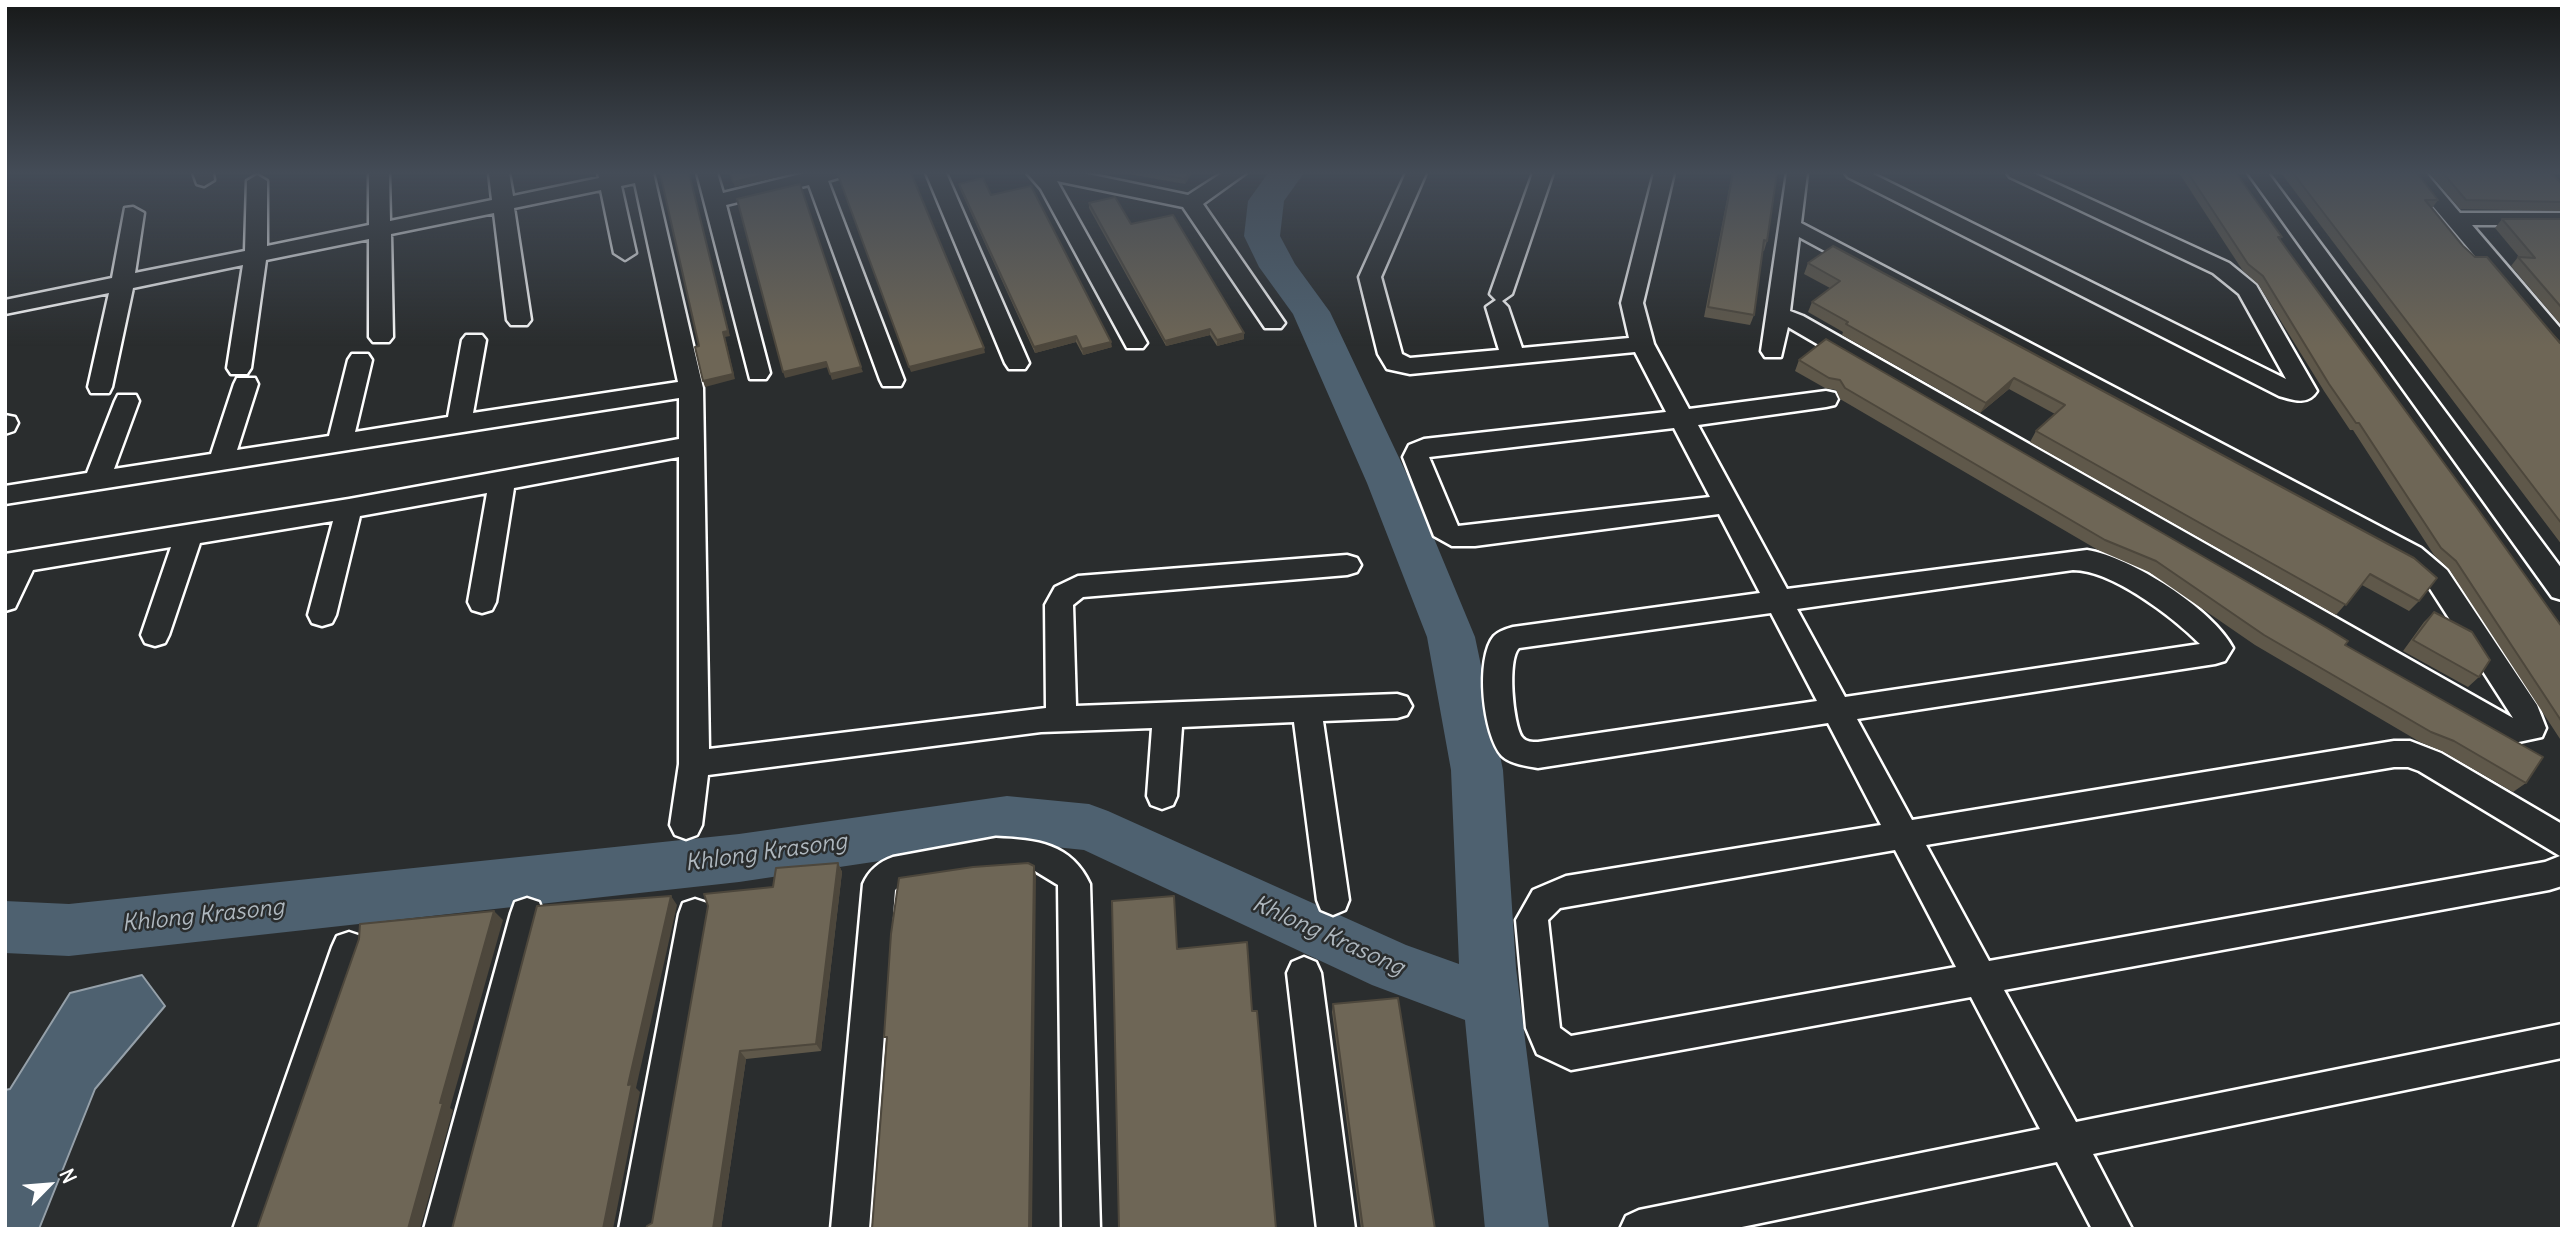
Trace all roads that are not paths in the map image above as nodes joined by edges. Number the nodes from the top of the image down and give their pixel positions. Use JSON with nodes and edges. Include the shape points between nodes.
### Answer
{"nodes":[{"id":1,"x":130,"y":231,"type":"edge"},
{"id":2,"x":256,"y":231,"type":"edge"},
{"id":3,"x":380,"y":231,"type":"joint"},
{"id":4,"x":507,"y":231,"type":"edge"},
{"id":5,"x":620,"y":231,"type":"edge"},
{"id":6,"x":656,"y":231,"type":"edge"},
{"id":7,"x":722,"y":231,"type":"edge"},
{"id":8,"x":841,"y":231,"type":"edge"},
{"id":9,"x":961,"y":231,"type":"edge"},
{"id":10,"x":1074,"y":231,"type":"edge"},
{"id":11,"x":1210,"y":231,"type":"edge"},
{"id":12,"x":1390,"y":231,"type":"edge"},
{"id":13,"x":1523,"y":231,"type":"edge"},
{"id":14,"x":1650,"y":231,"type":"edge"},
{"id":15,"x":1789,"y":231,"type":"edge"},
{"id":16,"x":1802,"y":231,"type":"edge"},
{"id":17,"x":1970,"y":231,"type":"edge"},
{"id":18,"x":2141,"y":231,"type":"edge"},
{"id":19,"x":2300,"y":231,"type":"edge"},
{"id":20,"x":2464,"y":231,"type":"edge"},
{"id":21,"x":625,"y":253,"type":"dead end"},
{"id":22,"x":256,"y":254,"type":"junction"},
{"id":23,"x":123,"y":281,"type":"junction"},
{"id":24,"x":5,"y":307,"type":"edge"},
{"id":25,"x":1778,"y":315,"type":"junction"},
{"id":26,"x":519,"y":320,"type":"dead end"},
{"id":27,"x":1273,"y":324,"type":"dead end"},
{"id":28,"x":381,"y":337,"type":"dead end"},
{"id":29,"x":474,"y":340,"type":"dead end"},
{"id":30,"x":1135,"y":343,"type":"dead end"},
{"id":31,"x":1642,"y":344,"type":"junction"},
{"id":32,"x":2562,"y":345,"type":"edge"},
{"id":33,"x":1773,"y":351,"type":"dead end"},
{"id":34,"x":1513,"y":356,"type":"junction"},
{"id":35,"x":360,"y":360,"type":"dead end"},
{"id":36,"x":1017,"y":363,"type":"dead end"},
{"id":37,"x":758,"y":373,"type":"dead end"},
{"id":38,"x":892,"y":380,"type":"dead end"},
{"id":39,"x":100,"y":387,"type":"dead end"},
{"id":40,"x":691,"y":388,"type":"junction"},
{"id":41,"x":1826,"y":399,"type":"dead end"},
{"id":42,"x":127,"y":401,"type":"dead end"},
{"id":43,"x":1682,"y":419,"type":"junction"},
{"id":44,"x":459,"y":424,"type":"junction"},
{"id":45,"x":340,"y":442,"type":"junction"},
{"id":46,"x":691,"y":446,"type":"junction"},
{"id":47,"x":220,"y":461,"type":"junction"},
{"id":48,"x":97,"y":480,"type":"junction"},
{"id":49,"x":502,"y":480,"type":"junction"},
{"id":50,"x":5,"y":495,"type":"edge"},
{"id":51,"x":1727,"y":504,"type":"junction"},
{"id":52,"x":349,"y":509,"type":"junction"},
{"id":53,"x":189,"y":535,"type":"junction"},
{"id":54,"x":14,"y":562,"type":"edge"},
{"id":55,"x":1348,"y":565,"type":"dead end"},
{"id":56,"x":2562,"y":590,"type":"edge"},
{"id":57,"x":5,"y":600,"type":"edge"},
{"id":58,"x":1778,"y":600,"type":"junction"},
{"id":59,"x":482,"y":602,"type":"dead end"},
{"id":60,"x":322,"y":615,"type":"dead end"},
{"id":61,"x":155,"y":635,"type":"dead end"},
{"id":62,"x":1397,"y":706,"type":"dead end"},
{"id":63,"x":1307,"y":710,"type":"junction"},
{"id":64,"x":1837,"y":712,"type":"junction"},
{"id":65,"x":1168,"y":715,"type":"junction"},
{"id":66,"x":1061,"y":719,"type":"junction"},
{"id":67,"x":694,"y":764,"type":"junction"},
{"id":68,"x":1162,"y":796,"type":"dead end"},
{"id":69,"x":685,"y":825,"type":"dead end"},
{"id":70,"x":1904,"y":835,"type":"junction"},
{"id":71,"x":2562,"y":843,"type":"edge"},
{"id":72,"x":2562,"y":870,"type":"edge"},
{"id":73,"x":1333,"y":901,"type":"dead end"},
{"id":74,"x":527,"y":913,"type":"dead end"},
{"id":75,"x":695,"y":914,"type":"dead end"},
{"id":76,"x":349,"y":947,"type":"dead end"},
{"id":77,"x":1304,"y":973,"type":"dead end"},
{"id":78,"x":1979,"y":979,"type":"junction"},
{"id":79,"x":2562,"y":1041,"type":"edge"},
{"id":80,"x":2067,"y":1142,"type":"junction"},
{"id":81,"x":252,"y":1229,"type":"edge"},
{"id":82,"x":443,"y":1229,"type":"edge"},
{"id":83,"x":638,"y":1229,"type":"edge"},
{"id":84,"x":850,"y":1229,"type":"edge"},
{"id":85,"x":1081,"y":1229,"type":"edge"},
{"id":86,"x":1336,"y":1229,"type":"edge"},
{"id":87,"x":1639,"y":1229,"type":"edge"},
{"id":88,"x":2113,"y":1229,"type":"edge"}],
"edges":[{"from":1,"to":23,"type":"street"},
{"from":2,"to":22,"type":"street"},
{"from":3,"to":22,"type":"street"},
{"from":3,"to":28,"type":"street"},
{"from":4,"to":26,"type":"street"},
{"from":5,"to":21,"type":"street"},
{"from":6,"to":40,"type":"street"},
{"from":7,"to":37,"type":"street"},
{"from":8,"to":38,"type":"street"},
{"from":9,"to":36,"type":"street"},
{"from":10,"to":30,"type":"street"},
{"from":11,"to":27,"type":"street"},
{"from":12,"to":34,"type":"street","via":[[1370,276],[1395,363],[1410,366]]},
{"from":13,"to":34,"type":"street","via":[[1499,300]]},
{"from":14,"to":31,"type":"street","via":[[1632,303]]},
{"from":15,"to":25,"type":"street"},
{"from":16,"to":25,"type":"street","via":[[2410,555],[2437,577],[2527,714],[2531,728],[2507,730]]},
{"from":17,"to":18,"type":"street","via":[[2288,390],[2305,391],[2238,279]]},
{"from":19,"to":56,"type":"street"},
{"from":20,"to":32,"type":"street"},
{"from":22,"to":23,"type":"street"},
{"from":22,"to":47,"type":"street","via":[[243,376]]},
{"from":23,"to":24,"type":"street"},
{"from":23,"to":39,"type":"street"},
{"from":25,"to":33,"type":"street"},
{"from":29,"to":44,"type":"street"},
{"from":31,"to":34,"type":"street"},
{"from":31,"to":43,"type":"street"},
{"from":35,"to":45,"type":"street"},
{"from":40,"to":44,"type":"street"},
{"from":40,"to":46,"type":"street"},
{"from":41,"to":43,"type":"street"},
{"from":42,"to":48,"type":"street"},
{"from":43,"to":51,"type":"street"},
{"from":43,"to":51,"type":"street","via":[[1424,448],[1418,451],[1416,462],[1443,529],[1452,536]]},
{"from":44,"to":45,"type":"street"},
{"from":45,"to":47,"type":"street"},
{"from":46,"to":49,"type":"street"},
{"from":46,"to":67,"type":"street"},
{"from":47,"to":48,"type":"street"},
{"from":48,"to":50,"type":"street"},
{"from":49,"to":52,"type":"street"},
{"from":49,"to":59,"type":"street"},
{"from":51,"to":58,"type":"street"},
{"from":52,"to":53,"type":"street"},
{"from":52,"to":60,"type":"street"},
{"from":53,"to":54,"type":"street"},
{"from":53,"to":61,"type":"street"},
{"from":54,"to":57,"type":"street"},
{"from":55,"to":66,"type":"street","via":[[1077,587],[1065,594],[1059,605]]},
{"from":58,"to":64,"type":"street"},
{"from":58,"to":64,"type":"street","via":[[1513,638],[1500,651],[1504,736],[1513,748],[1538,755]]},
{"from":58,"to":64,"type":"street","via":[[2086,560],[2171,605],[2207,629],[2220,648],[2215,653]]},
{"from":62,"to":63,"type":"street"},
{"from":63,"to":65,"type":"street"},
{"from":63,"to":73,"type":"street"},
{"from":64,"to":70,"type":"street"},
{"from":65,"to":66,"type":"street"},
{"from":65,"to":68,"type":"street"},
{"from":66,"to":67,"type":"street"},
{"from":67,"to":69,"type":"street"},
{"from":70,"to":71,"type":"street","via":[[2410,754],[2542,826]]},
{"from":70,"to":78,"type":"street"},
{"from":70,"to":78,"type":"street","via":[[1548,896],[1532,920],[1547,1041],[1555,1049],[1571,1053]]},
{"from":72,"to":78,"type":"street","via":[[2549,876]]},
{"from":74,"to":82,"type":"street"},
{"from":75,"to":83,"type":"street"},
{"from":76,"to":81,"type":"street"},
{"from":77,"to":86,"type":"street"},
{"from":78,"to":80,"type":"street"},
{"from":79,"to":80,"type":"street"},
{"from":80,"to":87,"type":"street"},
{"from":80,"to":88,"type":"street"},
{"from":84,"to":85,"type":"street","via":[[879,884],[893,871],[996,852],[1035,854],[1069,874],[1074,884]]}]}
